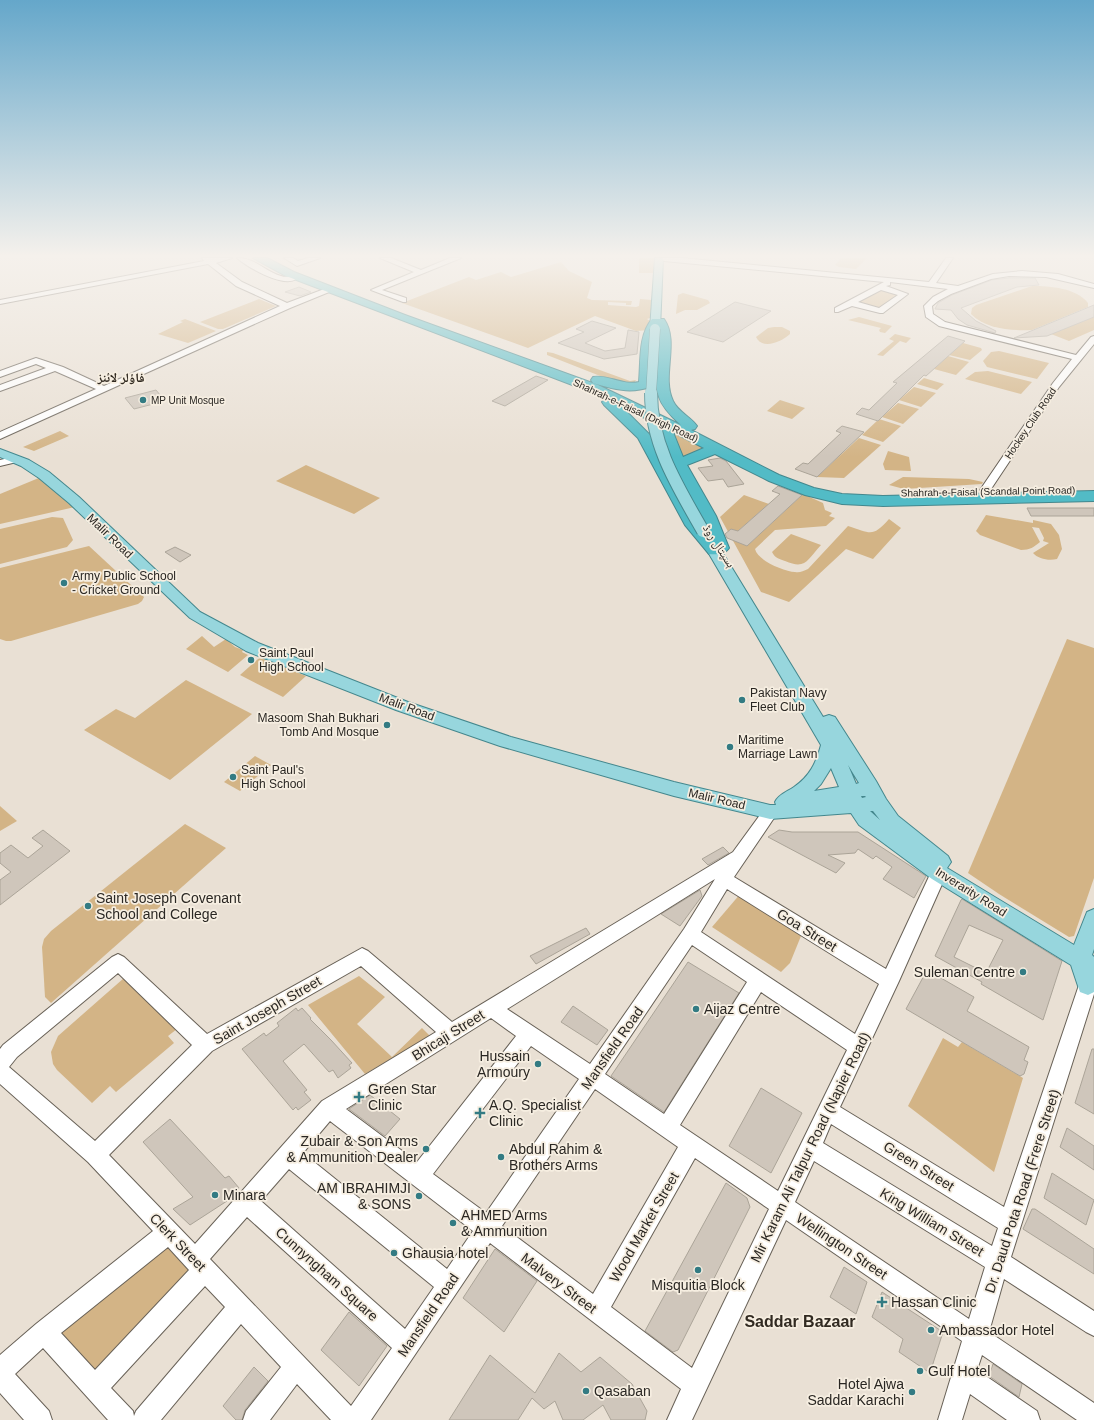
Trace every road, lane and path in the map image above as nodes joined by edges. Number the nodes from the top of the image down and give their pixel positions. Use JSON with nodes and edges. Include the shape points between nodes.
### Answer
{"nodes":[{"id":1,"x":247,"y":324,"type":"edge"},
{"id":2,"x":426,"y":324,"type":"edge"},
{"id":3,"x":438,"y":324,"type":"edge"},
{"id":4,"x":652,"y":324,"type":"edge"},
{"id":5,"x":653,"y":324,"type":"edge"},
{"id":6,"x":943,"y":324,"type":"edge"},
{"id":7,"x":657,"y":325,"type":"junction"},
{"id":8,"x":1094,"y":339,"type":"edge"},
{"id":9,"x":1077,"y":358,"type":"junction"},
{"id":10,"x":54,"y":368,"type":"junction"},
{"id":11,"x":0,"y":374,"type":"edge"},
{"id":12,"x":589,"y":382,"type":"junction"},
{"id":13,"x":0,"y":388,"type":"edge"},
{"id":14,"x":104,"y":389,"type":"junction"},
{"id":15,"x":690,"y":426,"type":"junction"},
{"id":16,"x":665,"y":427,"type":"junction"},
{"id":17,"x":0,"y":436,"type":"edge"},
{"id":18,"x":645,"y":439,"type":"junction"},
{"id":19,"x":0,"y":447,"type":"edge"},
{"id":20,"x":716,"y":448,"type":"junction"},
{"id":21,"x":0,"y":454,"type":"edge"},
{"id":22,"x":17,"y":459,"type":"junction"},
{"id":23,"x":0,"y":463,"type":"edge"},
{"id":24,"x":678,"y":464,"type":"junction"},
{"id":25,"x":813,"y":488,"type":"junction"},
{"id":26,"x":1094,"y":489,"type":"edge"},
{"id":27,"x":985,"y":490,"type":"junction"},
{"id":28,"x":1094,"y":496,"type":"edge"},
{"id":29,"x":882,"y":498,"type":"junction"},
{"id":30,"x":718,"y":549,"type":"junction"},
{"id":31,"x":830,"y":746,"type":"junction"},
{"id":32,"x":874,"y":795,"type":"junction"},
{"id":33,"x":853,"y":799,"type":"junction"},
{"id":34,"x":777,"y":807,"type":"junction"},
{"id":35,"x":740,"y":856,"type":"junction"},
{"id":36,"x":939,"y":873,"type":"junction"},
{"id":37,"x":724,"y":879,"type":"junction"},
{"id":38,"x":1094,"y":918,"type":"edge"},
{"id":39,"x":690,"y":934,"type":"junction"},
{"id":40,"x":1089,"y":966,"type":"edge"},
{"id":41,"x":759,"y":980,"type":"junction"},
{"id":42,"x":890,"y":981,"type":"junction"},
{"id":43,"x":491,"y":1008,"type":"junction"},
{"id":44,"x":451,"y":1033,"type":"junction"},
{"id":45,"x":529,"y":1034,"type":"junction"},
{"id":46,"x":205,"y":1045,"type":"junction"},
{"id":47,"x":858,"y":1047,"type":"junction"},
{"id":48,"x":0,"y":1064,"type":"edge"},
{"id":49,"x":0,"y":1071,"type":"edge"},
{"id":50,"x":592,"y":1076,"type":"junction"},
{"id":51,"x":329,"y":1108,"type":"junction"},
{"id":52,"x":827,"y":1110,"type":"junction"},
{"id":53,"x":667,"y":1127,"type":"junction"},
{"id":54,"x":691,"y":1144,"type":"junction"},
{"id":55,"x":810,"y":1147,"type":"junction"},
{"id":56,"x":95,"y":1155,"type":"junction"},
{"id":57,"x":289,"y":1155,"type":"junction"},
{"id":58,"x":418,"y":1176,"type":"junction"},
{"id":59,"x":247,"y":1202,"type":"junction"},
{"id":60,"x":782,"y":1206,"type":"junction"},
{"id":61,"x":1010,"y":1223,"type":"junction"},
{"id":62,"x":488,"y":1228,"type":"junction"},
{"id":63,"x":169,"y":1232,"type":"junction"},
{"id":64,"x":998,"y":1262,"type":"junction"},
{"id":65,"x":200,"y":1265,"type":"junction"},
{"id":66,"x":449,"y":1285,"type":"junction"},
{"id":67,"x":240,"y":1308,"type":"junction"},
{"id":68,"x":596,"y":1311,"type":"junction"},
{"id":69,"x":1094,"y":1324,"type":"edge"},
{"id":70,"x":44,"y":1332,"type":"junction"},
{"id":71,"x":976,"y":1337,"type":"junction"},
{"id":72,"x":407,"y":1346,"type":"junction"},
{"id":73,"x":296,"y":1366,"type":"junction"},
{"id":74,"x":0,"y":1371,"type":"edge"},
{"id":75,"x":0,"y":1375,"type":"edge"},
{"id":76,"x":964,"y":1375,"type":"junction"},
{"id":77,"x":695,"y":1385,"type":"junction"},
{"id":78,"x":95,"y":1388,"type":"junction"},
{"id":79,"x":1094,"y":1417,"type":"edge"},
{"id":80,"x":40,"y":1420,"type":"edge"},
{"id":81,"x":124,"y":1420,"type":"edge"},
{"id":82,"x":145,"y":1420,"type":"edge"},
{"id":83,"x":255,"y":1420,"type":"edge"},
{"id":84,"x":348,"y":1420,"type":"edge"},
{"id":85,"x":356,"y":1420,"type":"edge"},
{"id":86,"x":679,"y":1420,"type":"edge"},
{"id":87,"x":950,"y":1420,"type":"edge"},
{"id":88,"x":1028,"y":1420,"type":"edge"}],
"edges":[{"from":1,"to":14,"type":"street"},
{"from":2,"to":12,"type":"highway","name":"Shahrah-e-Faisal (Drigh Road)"},
{"from":3,"to":12,"type":"highway","name":"Shahrah-e-Faisal (Drigh Road)"},
{"from":4,"to":12,"type":"highway","via":[[648,338],[645,384],[624,388]]},
{"from":5,"to":7,"type":"highway"},
{"from":6,"to":9,"type":"street"},
{"from":7,"to":15,"type":"highway","via":[[664,332],[663,384],[666,401]]},
{"from":7,"to":30,"type":"main road","name":"ہسپتال روڈ","bridge":true,"via":[[651,396],[656,437],[678,489]]},
{"from":8,"to":9,"type":"street","name":"Hockey Club Road"},
{"from":9,"to":27,"type":"street","name":"Hockey Club Road"},
{"from":10,"to":11,"type":"street","via":[[34,362]]},
{"from":10,"to":13,"type":"street"},
{"from":10,"to":14,"type":"street"},
{"from":12,"to":15,"type":"highway","name":"Shahrah-e-Faisal (Drigh Road)"},
{"from":12,"to":16,"type":"highway","name":"Shahrah-e-Faisal (Drigh Road)"},
{"from":12,"to":18,"type":"highway"},
{"from":14,"to":17,"type":"street"},
{"from":15,"to":25,"type":"highway","name":"Shahrah-e-Faisal (Drigh Road)"},
{"from":16,"to":18,"type":"highway"},
{"from":16,"to":20,"type":"highway","name":"Shahrah-e-Faisal (Drigh Road)"},
{"from":16,"to":24,"type":"highway"},
{"from":18,"to":30,"type":"highway","via":[[693,525]]},
{"from":19,"to":34,"type":"main road","name":"Malir Road","via":[[47,467],[77,492],[202,611],[268,648],[326,672],[422,705],[543,742],[769,801]]},
{"from":20,"to":24,"type":"highway"},
{"from":20,"to":25,"type":"highway","name":"Shahrah-e-Faisal (Drigh Road)","via":[[774,478]]},
{"from":21,"to":22,"type":"main road","name":"Malir Road"},
{"from":22,"to":23,"type":"street"},
{"from":22,"to":34,"type":"main road","name":"Malir Road","via":[[53,481],[195,615],[252,647],[416,711],[522,746],[674,789]]},
{"from":24,"to":30,"type":"highway","via":[[717,534]]},
{"from":25,"to":29,"type":"highway","via":[[842,499]]},
{"from":26,"to":27,"type":"highway","name":"Shahrah-e-Faisal (Scandal Point Road)"},
{"from":27,"to":29,"type":"highway","name":"Shahrah-e-Faisal (Scandal Point Road)"},
{"from":28,"to":29,"type":"highway","name":"Shahrah-e-Faisal (Scandal Point Road)"},
{"from":30,"to":31,"type":"main road","name":"ہسپتال روڈ"},
{"from":30,"to":32,"type":"main road","name":"ہسپتال روڈ"},
{"from":31,"to":33,"type":"main road","name":"ہسپتال روڈ"},
{"from":31,"to":34,"type":"main road","via":[[824,766],[816,779],[802,792]]},
{"from":32,"to":33,"type":"main road","name":"Malir Road"},
{"from":32,"to":40,"type":"main road","name":"Inverarity Road","via":[[891,821],[954,873]]},
{"from":33,"to":34,"type":"main road","name":"Malir Road"},
{"from":33,"to":36,"type":"main road","name":"Inverarity Road","via":[[866,820]]},
{"from":34,"to":35,"type":"street","name":"Mansfield Road"},
{"from":35,"to":37,"type":"street","name":"Mansfield Road"},
{"from":35,"to":43,"type":"street","name":"Bhicaji Street"},
{"from":36,"to":40,"type":"main road","name":"Inverarity Road"},
{"from":36,"to":42,"type":"street","name":"Mir Karam Ali Talpur Road (Napier Road)"},
{"from":37,"to":39,"type":"street","name":"Mansfield Road"},
{"from":37,"to":42,"type":"street","name":"Goa Street"},
{"from":38,"to":40,"type":"main road","name":"Dr. Daud Pota Road (Frere Street)"},
{"from":39,"to":41,"type":"street"},
{"from":39,"to":50,"type":"street","name":"Mansfield Road"},
{"from":40,"to":61,"type":"street","name":"Dr. Daud Pota Road (Frere Street)"},
{"from":41,"to":47,"type":"street"},
{"from":41,"to":53,"type":"street"},
{"from":42,"to":47,"type":"street","name":"Mir Karam Ali Talpur Road (Napier Road)"},
{"from":43,"to":44,"type":"street","name":"Bhicaji Street"},
{"from":43,"to":45,"type":"street","name":"Wellington Street"},
{"from":44,"to":46,"type":"street","name":"Saint Joseph Street","via":[[362,956]]},
{"from":44,"to":51,"type":"street","name":"Bhicaji Street"},
{"from":45,"to":50,"type":"street","name":"Wellington Street"},
{"from":45,"to":58,"type":"street"},
{"from":46,"to":48,"type":"street","name":"Saint Joseph Street","via":[[118,962],[10,1051]]},
{"from":46,"to":56,"type":"street"},
{"from":47,"to":52,"type":"street","name":"Mir Karam Ali Talpur Road (Napier Road)"},
{"from":49,"to":56,"type":"street","name":"Clerk Street"},
{"from":50,"to":53,"type":"street","name":"Wellington Street"},
{"from":50,"to":62,"type":"street","name":"Mansfield Road"},
{"from":51,"to":57,"type":"street","name":"Bhicaji Street"},
{"from":51,"to":58,"type":"street","name":"Malvery Street"},
{"from":52,"to":55,"type":"street","name":"Mir Karam Ali Talpur Road (Napier Road)"},
{"from":52,"to":61,"type":"street","name":"Green Street"},
{"from":53,"to":54,"type":"street","name":"Wellington Street"},
{"from":54,"to":60,"type":"street","name":"Wellington Street"},
{"from":54,"to":68,"type":"street","name":"Wood Market Street"},
{"from":55,"to":60,"type":"street","name":"Mir Karam Ali Talpur Road (Napier Road)"},
{"from":55,"to":64,"type":"street","name":"King William Street"},
{"from":56,"to":63,"type":"street","name":"Clerk Street"},
{"from":57,"to":59,"type":"street","name":"Bhicaji Street"},
{"from":57,"to":66,"type":"street"},
{"from":58,"to":62,"type":"street","name":"Malvery Street"},
{"from":59,"to":65,"type":"street","name":"Bhicaji Street"},
{"from":59,"to":72,"type":"street","name":"Cunnyngham Square"},
{"from":60,"to":71,"type":"street","name":"Wellington Street"},
{"from":60,"to":77,"type":"street","name":"Mir Karam Ali Talpur Road (Napier Road)"},
{"from":61,"to":64,"type":"street","name":"Dr. Daud Pota Road (Frere Street)"},
{"from":62,"to":66,"type":"street","name":"Mansfield Road"},
{"from":62,"to":68,"type":"street","name":"Malvery Street"},
{"from":63,"to":65,"type":"street","name":"Clerk Street"},
{"from":63,"to":70,"type":"street"},
{"from":64,"to":69,"type":"street","name":"King William Street"},
{"from":64,"to":71,"type":"street","name":"Dr. Daud Pota Road (Frere Street)"},
{"from":65,"to":67,"type":"street","name":"Clerk Street"},
{"from":65,"to":78,"type":"street","name":"Bhicaji Street"},
{"from":66,"to":72,"type":"street","name":"Mansfield Road"},
{"from":67,"to":73,"type":"street","name":"Clerk Street"},
{"from":67,"to":82,"type":"street"},
{"from":68,"to":77,"type":"street","name":"Malvery Street"},
{"from":70,"to":74,"type":"street"},
{"from":70,"to":78,"type":"street"},
{"from":71,"to":76,"type":"street","name":"Dr. Daud Pota Road (Frere Street)"},
{"from":71,"to":79,"type":"street","name":"Wellington Street"},
{"from":72,"to":85,"type":"street","name":"Mansfield Road"},
{"from":73,"to":83,"type":"street"},
{"from":73,"to":84,"type":"street","name":"Clerk Street"},
{"from":75,"to":80,"type":"street"},
{"from":76,"to":87,"type":"street","name":"Dr. Daud Pota Road (Frere Street)"},
{"from":76,"to":88,"type":"street"},
{"from":77,"to":86,"type":"street","name":"Mir Karam Ali Talpur Road (Napier Road)"},
{"from":78,"to":81,"type":"street"}]}
